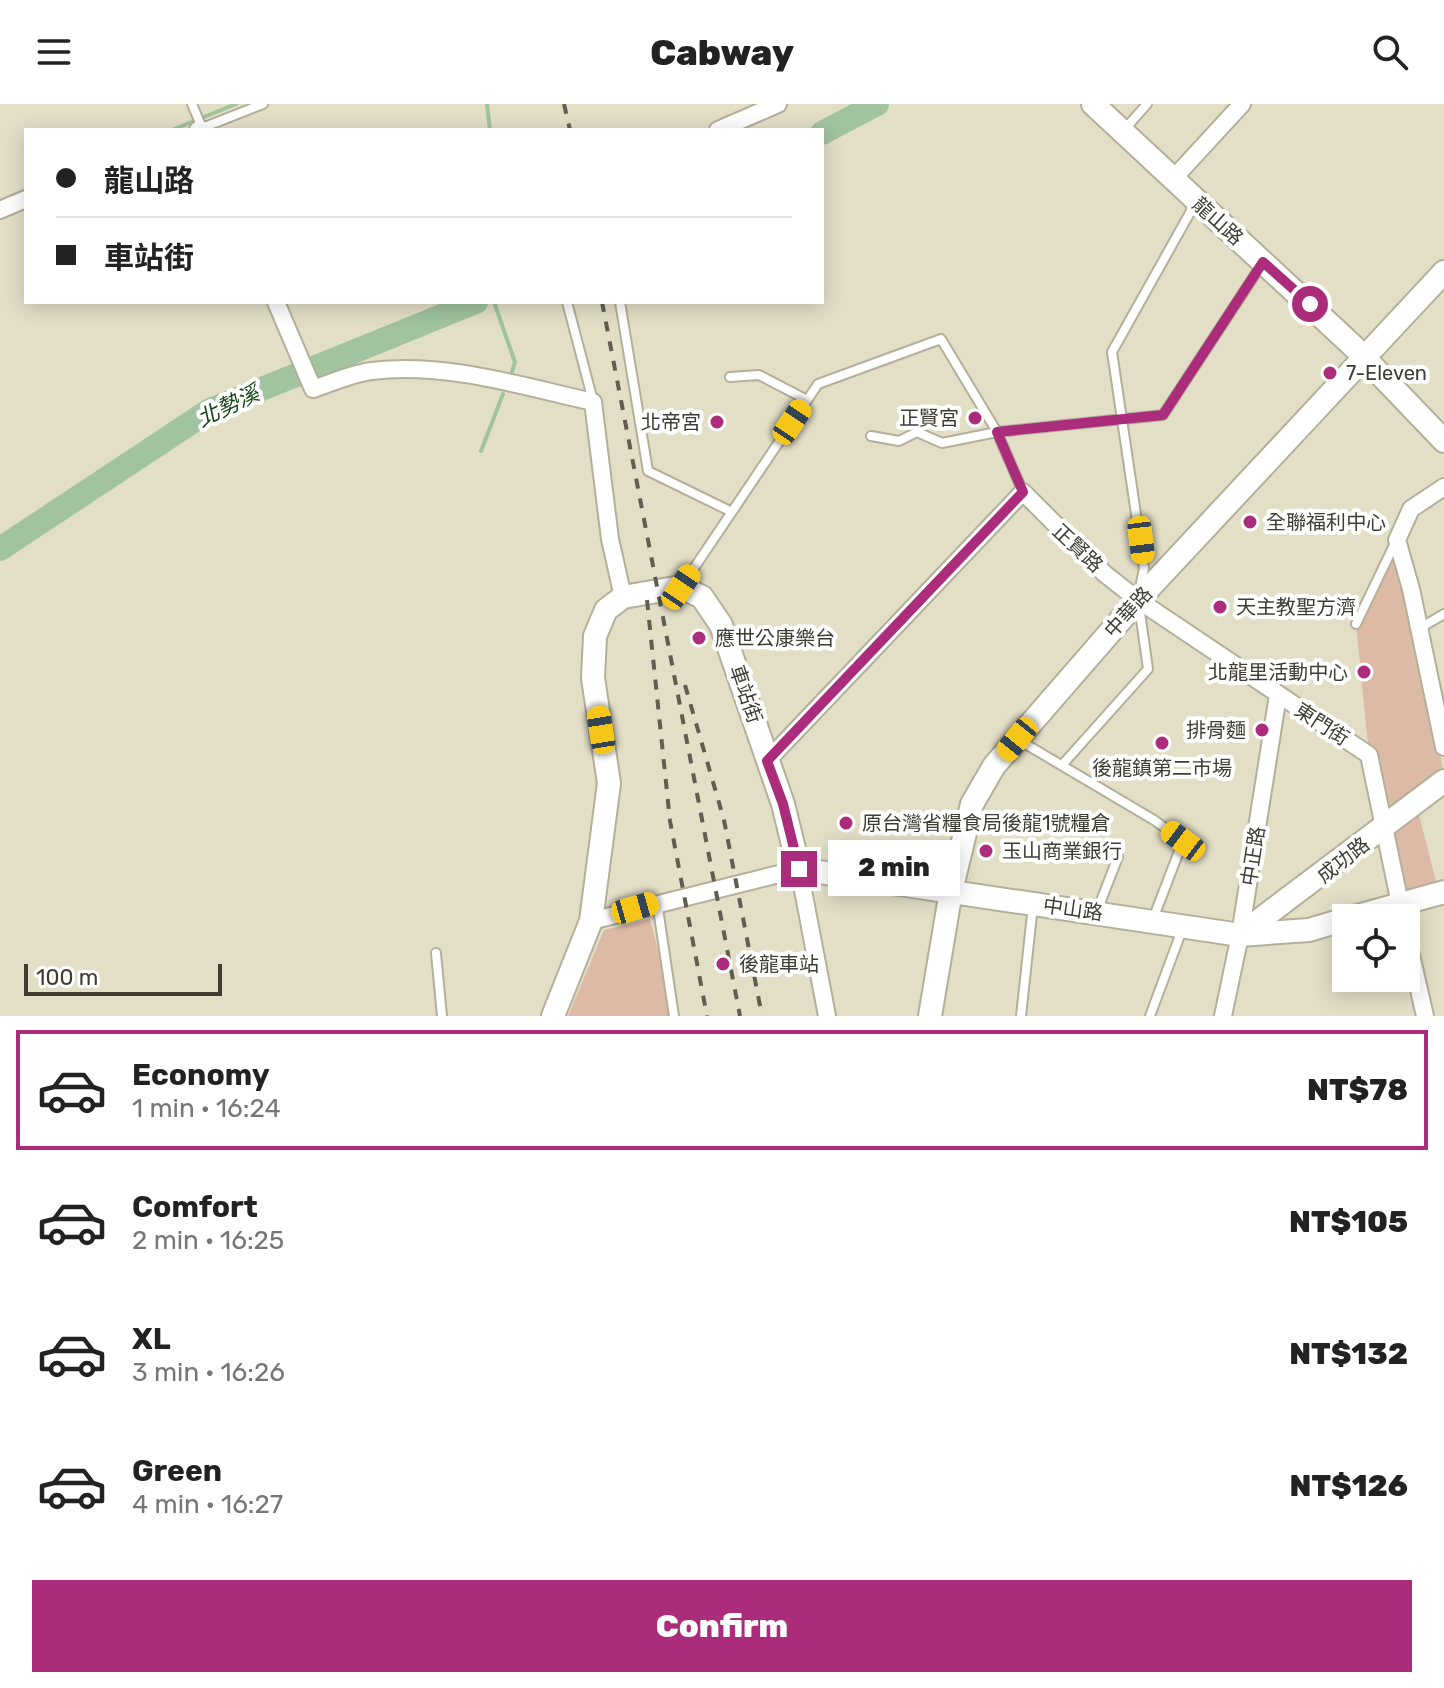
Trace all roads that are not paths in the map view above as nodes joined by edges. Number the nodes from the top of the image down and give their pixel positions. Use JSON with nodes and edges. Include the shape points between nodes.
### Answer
{"nodes":[{"id":1,"x":192,"y":104,"type":"edge"},
{"id":2,"x":263,"y":104,"type":"edge"},
{"id":3,"x":778,"y":104,"type":"edge"},
{"id":4,"x":1093,"y":104,"type":"edge"},
{"id":5,"x":1147,"y":104,"type":"edge"},
{"id":6,"x":1242,"y":104,"type":"edge"},
{"id":7,"x":200,"y":125,"type":"edge"},
{"id":8,"x":723,"y":128,"type":"edge"},
{"id":9,"x":1123,"y":131,"type":"junction"},
{"id":10,"x":1173,"y":179,"type":"junction"},
{"id":11,"x":24,"y":200,"type":"edge"},
{"id":12,"x":1196,"y":201,"type":"junction"},
{"id":13,"x":0,"y":210,"type":"edge"},
{"id":14,"x":1263,"y":262,"type":"junction"},
{"id":15,"x":1444,"y":272,"type":"edge"},
{"id":16,"x":277,"y":304,"type":"edge"},
{"id":17,"x":568,"y":304,"type":"edge"},
{"id":18,"x":620,"y":304,"type":"edge"},
{"id":19,"x":1366,"y":358,"type":"junction"},
{"id":20,"x":730,"y":377,"type":"dead end"},
{"id":21,"x":807,"y":400,"type":"junction"},
{"id":22,"x":593,"y":402,"type":"junction"},
{"id":23,"x":1122,"y":417,"type":"junction"},
{"id":24,"x":997,"y":432,"type":"junction"},
{"id":25,"x":871,"y":436,"type":"dead end"},
{"id":26,"x":1444,"y":441,"type":"edge"},
{"id":27,"x":1444,"y":487,"type":"edge"},
{"id":28,"x":1023,"y":492,"type":"junction"},
{"id":29,"x":732,"y":512,"type":"junction"},
{"id":30,"x":1397,"y":540,"type":"junction"},
{"id":31,"x":681,"y":587,"type":"junction"},
{"id":32,"x":623,"y":597,"type":"junction"},
{"id":33,"x":1138,"y":600,"type":"junction"},
{"id":34,"x":1444,"y":614,"type":"edge"},
{"id":35,"x":1356,"y":624,"type":"dead end"},
{"id":36,"x":1419,"y":629,"type":"junction"},
{"id":37,"x":1278,"y":695,"type":"junction"},
{"id":38,"x":1017,"y":739,"type":"junction"},
{"id":39,"x":1444,"y":747,"type":"edge"},
{"id":40,"x":767,"y":761,"type":"junction"},
{"id":41,"x":1063,"y":764,"type":"junction"},
{"id":42,"x":1444,"y":781,"type":"edge"},
{"id":43,"x":1383,"y":829,"type":"junction"},
{"id":44,"x":1118,"y":857,"type":"dead end"},
{"id":45,"x":799,"y":869,"type":"junction"},
{"id":46,"x":951,"y":891,"type":"junction"},
{"id":47,"x":1444,"y":892,"type":"edge"},
{"id":48,"x":657,"y":902,"type":"junction"},
{"id":49,"x":1034,"y":903,"type":"junction"},
{"id":50,"x":1400,"y":904,"type":"edge"},
{"id":51,"x":1415,"y":904,"type":"edge"},
{"id":52,"x":1097,"y":912,"type":"junction"},
{"id":53,"x":1153,"y":920,"type":"junction"},
{"id":54,"x":591,"y":921,"type":"junction"},
{"id":55,"x":1332,"y":924,"type":"edge"},
{"id":56,"x":1182,"y":929,"type":"junction"},
{"id":57,"x":1240,"y":935,"type":"junction"},
{"id":58,"x":436,"y":953,"type":"dead end"},
{"id":59,"x":1420,"y":992,"type":"edge"},
{"id":60,"x":442,"y":1016,"type":"edge"},
{"id":61,"x":553,"y":1016,"type":"edge"},
{"id":62,"x":674,"y":1016,"type":"edge"},
{"id":63,"x":827,"y":1016,"type":"edge"},
{"id":64,"x":930,"y":1016,"type":"edge"},
{"id":65,"x":1021,"y":1016,"type":"edge"},
{"id":66,"x":1150,"y":1016,"type":"edge"},
{"id":67,"x":1223,"y":1016,"type":"edge"},
{"id":68,"x":1425,"y":1016,"type":"edge"}],
"edges":[{"from":1,"to":7,"type":"lane"},
{"from":2,"to":7,"type":"lane"},
{"from":3,"to":8,"type":"street"},
{"from":4,"to":9,"type":"street","name":"龍山路"},
{"from":5,"to":9,"type":"lane"},
{"from":6,"to":10,"type":"street"},
{"from":9,"to":10,"type":"street","name":"龍山路"},
{"from":10,"to":12,"type":"street","name":"龍山路"},
{"from":11,"to":13,"type":"street"},
{"from":12,"to":14,"type":"street","name":"龍山路"},
{"from":12,"to":23,"type":"lane","via":[[1112,352]]},
{"from":14,"to":19,"type":"street","name":"龍山路"},
{"from":14,"to":23,"type":"lane","via":[[1163,415]]},
{"from":15,"to":19,"type":"street","name":"中華路"},
{"from":16,"to":22,"type":"street","via":[[313,389],[368,371],[401,369],[485,378]]},
{"from":17,"to":22,"type":"lane"},
{"from":18,"to":29,"type":"lane","via":[[648,471]]},
{"from":19,"to":26,"type":"street","name":"龍山路"},
{"from":19,"to":33,"type":"street","name":"中華路"},
{"from":20,"to":21,"type":"lane","via":[[759,375]]},
{"from":21,"to":24,"type":"lane","via":[[818,384],[941,339]]},
{"from":21,"to":29,"type":"lane"},
{"from":22,"to":32,"type":"street","via":[[610,539]]},
{"from":23,"to":24,"type":"lane"},
{"from":23,"to":33,"type":"lane","via":[[1144,568]]},
{"from":24,"to":25,"type":"lane","via":[[942,443],[917,432],[899,441]]},
{"from":24,"to":28,"type":"lane"},
{"from":27,"to":30,"type":"street","via":[[1411,509]]},
{"from":28,"to":33,"type":"street","name":"正賢路"},
{"from":28,"to":40,"type":"street"},
{"from":29,"to":31,"type":"lane"},
{"from":30,"to":35,"type":"lane"},
{"from":30,"to":36,"type":"street"},
{"from":31,"to":32,"type":"street"},
{"from":31,"to":40,"type":"street","name":"車站街","via":[[702,597],[721,625]]},
{"from":32,"to":54,"type":"street","via":[[606,610],[595,636],[593,678],[609,783]]},
{"from":33,"to":37,"type":"street","name":"東門街"},
{"from":33,"to":38,"type":"street","name":"中華路"},
{"from":33,"to":41,"type":"lane","via":[[1148,669]]},
{"from":34,"to":36,"type":"lane"},
{"from":36,"to":39,"type":"street"},
{"from":37,"to":43,"type":"street","name":"東門街","via":[[1369,755]]},
{"from":37,"to":57,"type":"street","name":"中正路"},
{"from":38,"to":41,"type":"lane"},
{"from":38,"to":46,"type":"street","name":"中華路","via":[[972,804]]},
{"from":40,"to":45,"type":"street","name":"車站街"},
{"from":41,"to":53,"type":"lane","via":[[1183,841]]},
{"from":42,"to":43,"type":"street","name":"成功路"},
{"from":43,"to":50,"type":"street","name":"東門街"},
{"from":43,"to":57,"type":"street","name":"成功路"},
{"from":44,"to":52,"type":"lane"},
{"from":45,"to":46,"type":"street","name":"中山路"},
{"from":45,"to":48,"type":"street"},
{"from":45,"to":63,"type":"street","name":"車站街"},
{"from":46,"to":49,"type":"street","name":"中山路"},
{"from":46,"to":64,"type":"street","name":"中華路"},
{"from":47,"to":51,"type":"street","name":"中山路"},
{"from":48,"to":54,"type":"street"},
{"from":48,"to":62,"type":"lane"},
{"from":49,"to":52,"type":"street","name":"中山路"},
{"from":49,"to":65,"type":"lane"},
{"from":52,"to":53,"type":"street","name":"中山路"},
{"from":53,"to":56,"type":"street","name":"中山路"},
{"from":54,"to":61,"type":"street"},
{"from":55,"to":57,"type":"street","name":"中山路"},
{"from":56,"to":57,"type":"street","name":"中山路"},
{"from":56,"to":66,"type":"lane"},
{"from":57,"to":67,"type":"street","name":"中正路"},
{"from":58,"to":60,"type":"lane"},
{"from":59,"to":68,"type":"street"}]}
